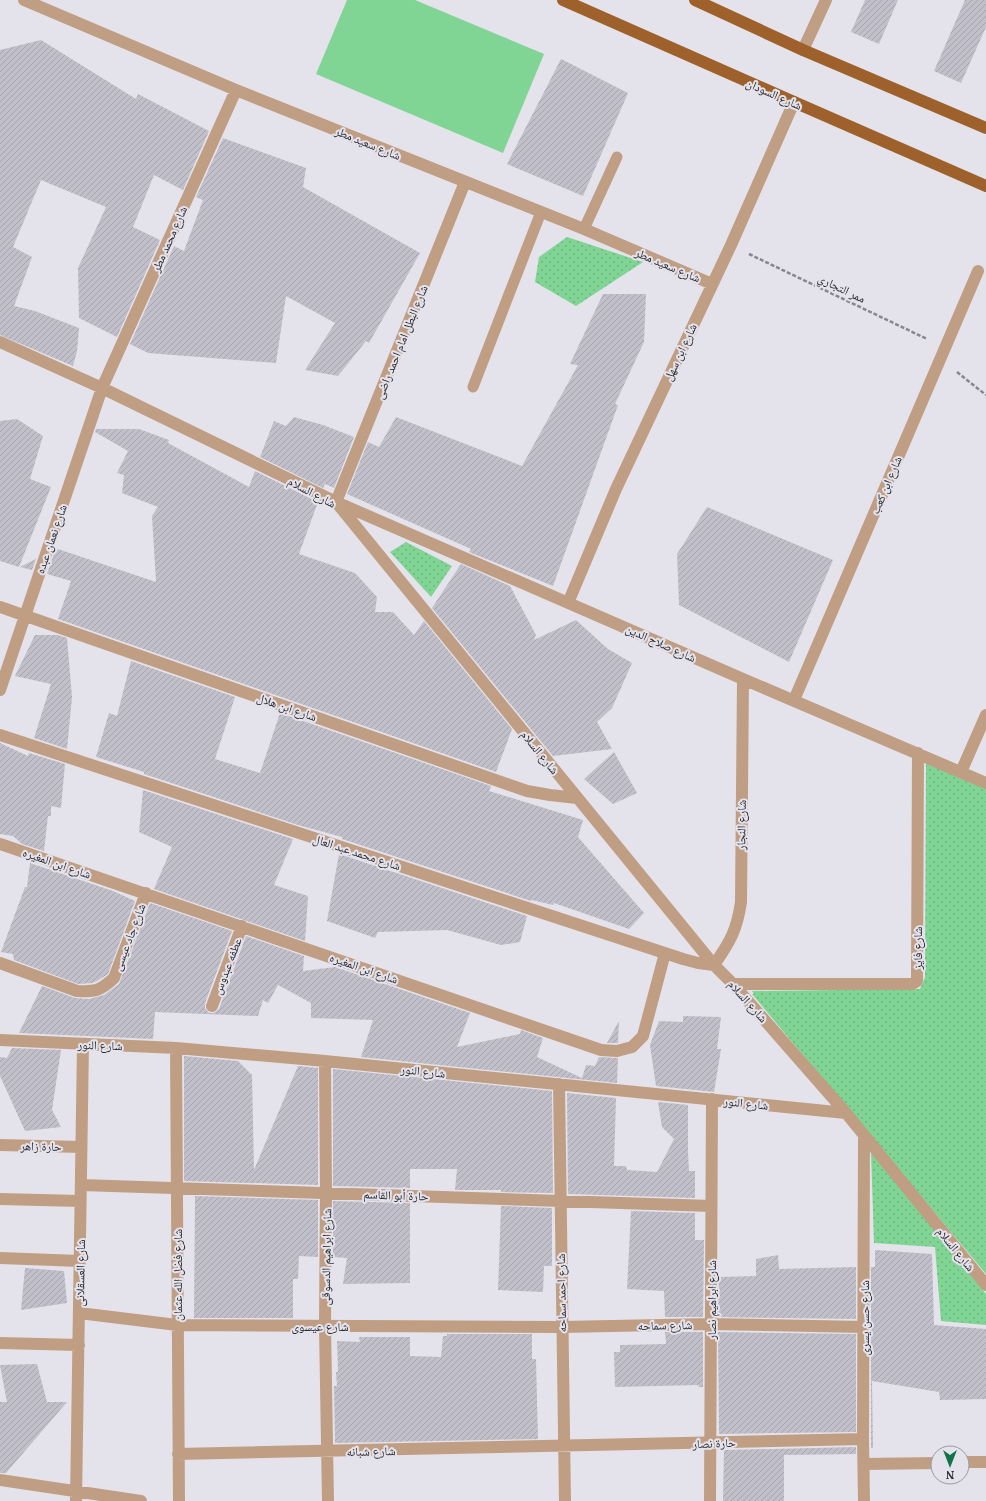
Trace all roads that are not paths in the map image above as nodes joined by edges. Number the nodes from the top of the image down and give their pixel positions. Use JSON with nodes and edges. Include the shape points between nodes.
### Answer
{"nodes":[{"id":1,"x":24,"y":0,"type":"edge"},
{"id":2,"x":563,"y":0,"type":"edge"},
{"id":3,"x":696,"y":0,"type":"edge"},
{"id":4,"x":826,"y":0,"type":"edge"},
{"id":5,"x":803,"y":50,"type":"junction"},
{"id":6,"x":236,"y":90,"type":"junction"},
{"id":7,"x":794,"y":102,"type":"junction"},
{"id":8,"x":986,"y":128,"type":"edge"},
{"id":9,"x":617,"y":157,"type":"dead end"},
{"id":10,"x":465,"y":182,"type":"junction"},
{"id":11,"x":986,"y":186,"type":"edge"},
{"id":12,"x":541,"y":212,"type":"junction"},
{"id":13,"x":584,"y":229,"type":"junction"},
{"id":14,"x":978,"y":271,"type":"dead end"},
{"id":15,"x":712,"y":284,"type":"junction"},
{"id":16,"x":0,"y":342,"type":"edge"},
{"id":17,"x":472,"y":387,"type":"dead end"},
{"id":18,"x":102,"y":388,"type":"junction"},
{"id":19,"x":336,"y":502,"type":"junction"},
{"id":20,"x":568,"y":603,"type":"junction"},
{"id":21,"x":0,"y":607,"type":"edge"},
{"id":22,"x":25,"y":615,"type":"junction"},
{"id":23,"x":743,"y":679,"type":"junction"},
{"id":24,"x":0,"y":690,"type":"edge"},
{"id":25,"x":794,"y":700,"type":"junction"},
{"id":26,"x":986,"y":715,"type":"edge"},
{"id":27,"x":0,"y":735,"type":"edge"},
{"id":28,"x":918,"y":754,"type":"junction"},
{"id":29,"x":961,"y":772,"type":"junction"},
{"id":30,"x":986,"y":783,"type":"edge"},
{"id":31,"x":577,"y":798,"type":"junction"},
{"id":32,"x":0,"y":844,"type":"edge"},
{"id":33,"x":146,"y":893,"type":"junction"},
{"id":34,"x":242,"y":926,"type":"junction"},
{"id":35,"x":665,"y":953,"type":"junction"},
{"id":36,"x":0,"y":963,"type":"edge"},
{"id":37,"x":714,"y":965,"type":"junction"},
{"id":38,"x":733,"y":984,"type":"junction"},
{"id":39,"x":212,"y":1006,"type":"dead end"},
{"id":40,"x":0,"y":1040,"type":"edge"},
{"id":41,"x":83,"y":1044,"type":"junction"},
{"id":42,"x":176,"y":1048,"type":"junction"},
{"id":43,"x":325,"y":1061,"type":"junction"},
{"id":44,"x":559,"y":1084,"type":"junction"},
{"id":45,"x":712,"y":1099,"type":"junction"},
{"id":46,"x":846,"y":1113,"type":"junction"},
{"id":47,"x":864,"y":1135,"type":"junction"},
{"id":48,"x":0,"y":1145,"type":"edge"},
{"id":49,"x":81,"y":1147,"type":"junction"},
{"id":50,"x":81,"y":1184,"type":"junction"},
{"id":51,"x":177,"y":1187,"type":"junction"},
{"id":52,"x":326,"y":1193,"type":"junction"},
{"id":53,"x":0,"y":1199,"type":"edge"},
{"id":54,"x":560,"y":1200,"type":"junction"},
{"id":55,"x":80,"y":1201,"type":"junction"},
{"id":56,"x":711,"y":1206,"type":"junction"},
{"id":57,"x":0,"y":1258,"type":"edge"},
{"id":58,"x":80,"y":1261,"type":"junction"},
{"id":59,"x":986,"y":1285,"type":"edge"},
{"id":60,"x":79,"y":1313,"type":"junction"},
{"id":61,"x":711,"y":1324,"type":"junction"},
{"id":62,"x":177,"y":1325,"type":"junction"},
{"id":63,"x":325,"y":1326,"type":"junction"},
{"id":64,"x":562,"y":1327,"type":"junction"},
{"id":65,"x":864,"y":1327,"type":"junction"},
{"id":66,"x":0,"y":1343,"type":"edge"},
{"id":67,"x":79,"y":1345,"type":"junction"},
{"id":68,"x":863,"y":1439,"type":"junction"},
{"id":69,"x":710,"y":1443,"type":"junction"},
{"id":70,"x":564,"y":1447,"type":"junction"},
{"id":71,"x":328,"y":1452,"type":"junction"},
{"id":72,"x":178,"y":1454,"type":"junction"},
{"id":73,"x":970,"y":1462,"type":"edge"},
{"id":74,"x":986,"y":1462,"type":"edge"},
{"id":75,"x":930,"y":1463,"type":"edge"},
{"id":76,"x":864,"y":1464,"type":"junction"},
{"id":77,"x":0,"y":1480,"type":"edge"},
{"id":78,"x":77,"y":1496,"type":"edge"},
{"id":79,"x":141,"y":1501,"type":"edge"},
{"id":80,"x":179,"y":1501,"type":"edge"},
{"id":81,"x":328,"y":1501,"type":"edge"},
{"id":82,"x":565,"y":1501,"type":"edge"},
{"id":83,"x":710,"y":1501,"type":"edge"},
{"id":84,"x":864,"y":1501,"type":"edge"}],
"edges":[{"from":1,"to":6,"type":"street","name":"شارع سعيد مطر"},
{"from":2,"to":7,"type":"main road","name":"شارع السودان"},
{"from":3,"to":5,"type":"main road"},
{"from":4,"to":5,"type":"street"},
{"from":5,"to":8,"type":"main road"},
{"from":6,"to":10,"type":"street","name":"شارع سعيد مطر"},
{"from":6,"to":18,"type":"street","name":"شارع محمد مطر"},
{"from":7,"to":11,"type":"main road","name":"شارع السودان"},
{"from":7,"to":15,"type":"street","name":"شارع ابن سهل"},
{"from":9,"to":13,"type":"lane"},
{"from":10,"to":12,"type":"street","name":"شارع سعيد مطر"},
{"from":10,"to":19,"type":"street","name":"شارع البطل امام احمد راضى"},
{"from":12,"to":13,"type":"street","name":"شارع سعيد مطر"},
{"from":12,"to":17,"type":"lane"},
{"from":13,"to":15,"type":"street","name":"شارع سعيد مطر"},
{"from":14,"to":25,"type":"street","name":"شارع ابن كعب"},
{"from":15,"to":20,"type":"street","name":"شارع ابن سهل","via":[[616,489]]},
{"from":16,"to":18,"type":"street","name":"شارع السلام"},
{"from":18,"to":19,"type":"street","name":"شارع السلام"},
{"from":18,"to":22,"type":"street","name":"شارع نعمان عبده"},
{"from":19,"to":20,"type":"street","name":"شارع صلاح الدين"},
{"from":19,"to":31,"type":"street","name":"شارع السلام"},
{"from":20,"to":23,"type":"street","name":"شارع صلاح الدين"},
{"from":21,"to":22,"type":"street","name":"شارع ابن هلال"},
{"from":22,"to":24,"type":"street","name":"شارع نعمان عبده"},
{"from":22,"to":31,"type":"street","name":"شارع ابن هلال","via":[[527,791]]},
{"from":23,"to":25,"type":"street","name":"شارع صلاح الدين"},
{"from":23,"to":37,"type":"street","name":"شارع النجار","via":[[741,902],[738,920],[729,944]]},
{"from":25,"to":28,"type":"street","name":"شارع صلاح الدين"},
{"from":26,"to":29,"type":"street"},
{"from":27,"to":35,"type":"street","name":"شارع محمد عبد العال"},
{"from":28,"to":29,"type":"street","name":"شارع صلاح الدين"},
{"from":28,"to":38,"type":"street","name":"شارع فايز","via":[[917,981],[912,984]]},
{"from":29,"to":30,"type":"street","name":"شارع صلاح الدين"},
{"from":31,"to":37,"type":"street","name":"شارع السلام"},
{"from":32,"to":33,"type":"street","name":"شارع ابن المغيره"},
{"from":33,"to":34,"type":"street","name":"شارع ابن المغيره"},
{"from":33,"to":36,"type":"street","name":"شارع جاد عيسى","via":[[114,978],[104,988],[90,992],[77,991]]},
{"from":34,"to":35,"type":"street","name":"شارع ابن المغيره","via":[[594,1047],[617,1052],[632,1047],[642,1036]]},
{"from":34,"to":39,"type":"street","name":"عطفه عبدوس"},
{"from":35,"to":37,"type":"street","name":"شارع محمد عبد العال"},
{"from":37,"to":38,"type":"street","name":"شارع السلام"},
{"from":38,"to":46,"type":"street","name":"شارع السلام"},
{"from":40,"to":41,"type":"street","name":"شارع النور"},
{"from":41,"to":42,"type":"street","name":"شارع النور"},
{"from":41,"to":49,"type":"street","name":"شارع العسقلانى"},
{"from":42,"to":43,"type":"street","name":"شارع النور"},
{"from":42,"to":51,"type":"street","name":"شارع فضل الله عثمان"},
{"from":43,"to":44,"type":"street","name":"شارع النور"},
{"from":43,"to":52,"type":"street","name":"شارع ابراهيم الدسوقى"},
{"from":44,"to":45,"type":"street","name":"شارع النور"},
{"from":44,"to":54,"type":"street","name":"شارع احمد سماحه"},
{"from":45,"to":46,"type":"street","name":"شارع النور"},
{"from":45,"to":56,"type":"street","name":"شارع ابراهيم نصار"},
{"from":46,"to":47,"type":"street","name":"شارع السلام"},
{"from":47,"to":59,"type":"street","name":"شارع السلام"},
{"from":47,"to":65,"type":"street","name":"شارع حسن يسرى"},
{"from":48,"to":49,"type":"street","name":"حارة زاهر"},
{"from":49,"to":50,"type":"street","name":"شارع العسقلانى"},
{"from":50,"to":51,"type":"street","name":"حارة أبو القاسم"},
{"from":50,"to":55,"type":"street","name":"شارع العسقلانى"},
{"from":51,"to":52,"type":"street","name":"حارة أبو القاسم"},
{"from":51,"to":62,"type":"street","name":"شارع فضل الله عثمان"},
{"from":52,"to":54,"type":"street","name":"حارة أبو القاسم"},
{"from":52,"to":63,"type":"street","name":"شارع ابراهيم الدسوقى"},
{"from":53,"to":55,"type":"street"},
{"from":54,"to":56,"type":"street","name":"حارة أبو القاسم"},
{"from":54,"to":64,"type":"street","name":"شارع احمد سماحه"},
{"from":55,"to":58,"type":"street","name":"شارع العسقلانى"},
{"from":56,"to":61,"type":"street","name":"شارع ابراهيم نصار"},
{"from":57,"to":58,"type":"street"},
{"from":58,"to":60,"type":"street","name":"شارع العسقلانى"},
{"from":60,"to":62,"type":"street","name":"شارع عيسوى"},
{"from":60,"to":67,"type":"street","name":"شارع العسقلانى"},
{"from":61,"to":64,"type":"street","name":"شارع سماحه"},
{"from":61,"to":65,"type":"street","name":"شارع سماحه"},
{"from":61,"to":69,"type":"street","name":"شارع ابراهيم نصار"},
{"from":62,"to":63,"type":"street","name":"شارع عيسوى"},
{"from":62,"to":72,"type":"street","name":"شارع فضل الله عثمان"},
{"from":63,"to":64,"type":"street","name":"شارع عيسوى"},
{"from":63,"to":71,"type":"street","name":"شارع ابراهيم الدسوقى"},
{"from":64,"to":70,"type":"street","name":"شارع احمد سماحه"},
{"from":65,"to":68,"type":"street","name":"شارع حسن يسرى"},
{"from":66,"to":67,"type":"street"},
{"from":67,"to":78,"type":"street","name":"شارع العسقلانى"},
{"from":68,"to":69,"type":"street","name":"حارة نصار"},
{"from":68,"to":76,"type":"street","name":"شارع حسن يسرى"},
{"from":69,"to":70,"type":"street","name":"حارة نصار"},
{"from":69,"to":83,"type":"street","name":"شارع ابراهيم نصار"},
{"from":70,"to":71,"type":"street","name":"شارع شبانه"},
{"from":70,"to":82,"type":"street","name":"شارع احمد سماحه"},
{"from":71,"to":72,"type":"street","name":"شارع شبانه"},
{"from":71,"to":81,"type":"street","name":"شارع ابراهيم الدسوقى"},
{"from":72,"to":80,"type":"street","name":"شارع فضل الله عثمان"},
{"from":73,"to":74,"type":"street"},
{"from":75,"to":76,"type":"street"},
{"from":76,"to":84,"type":"street","name":"شارع حسن يسرى"},
{"from":77,"to":78,"type":"street"},
{"from":78,"to":79,"type":"street"}]}
